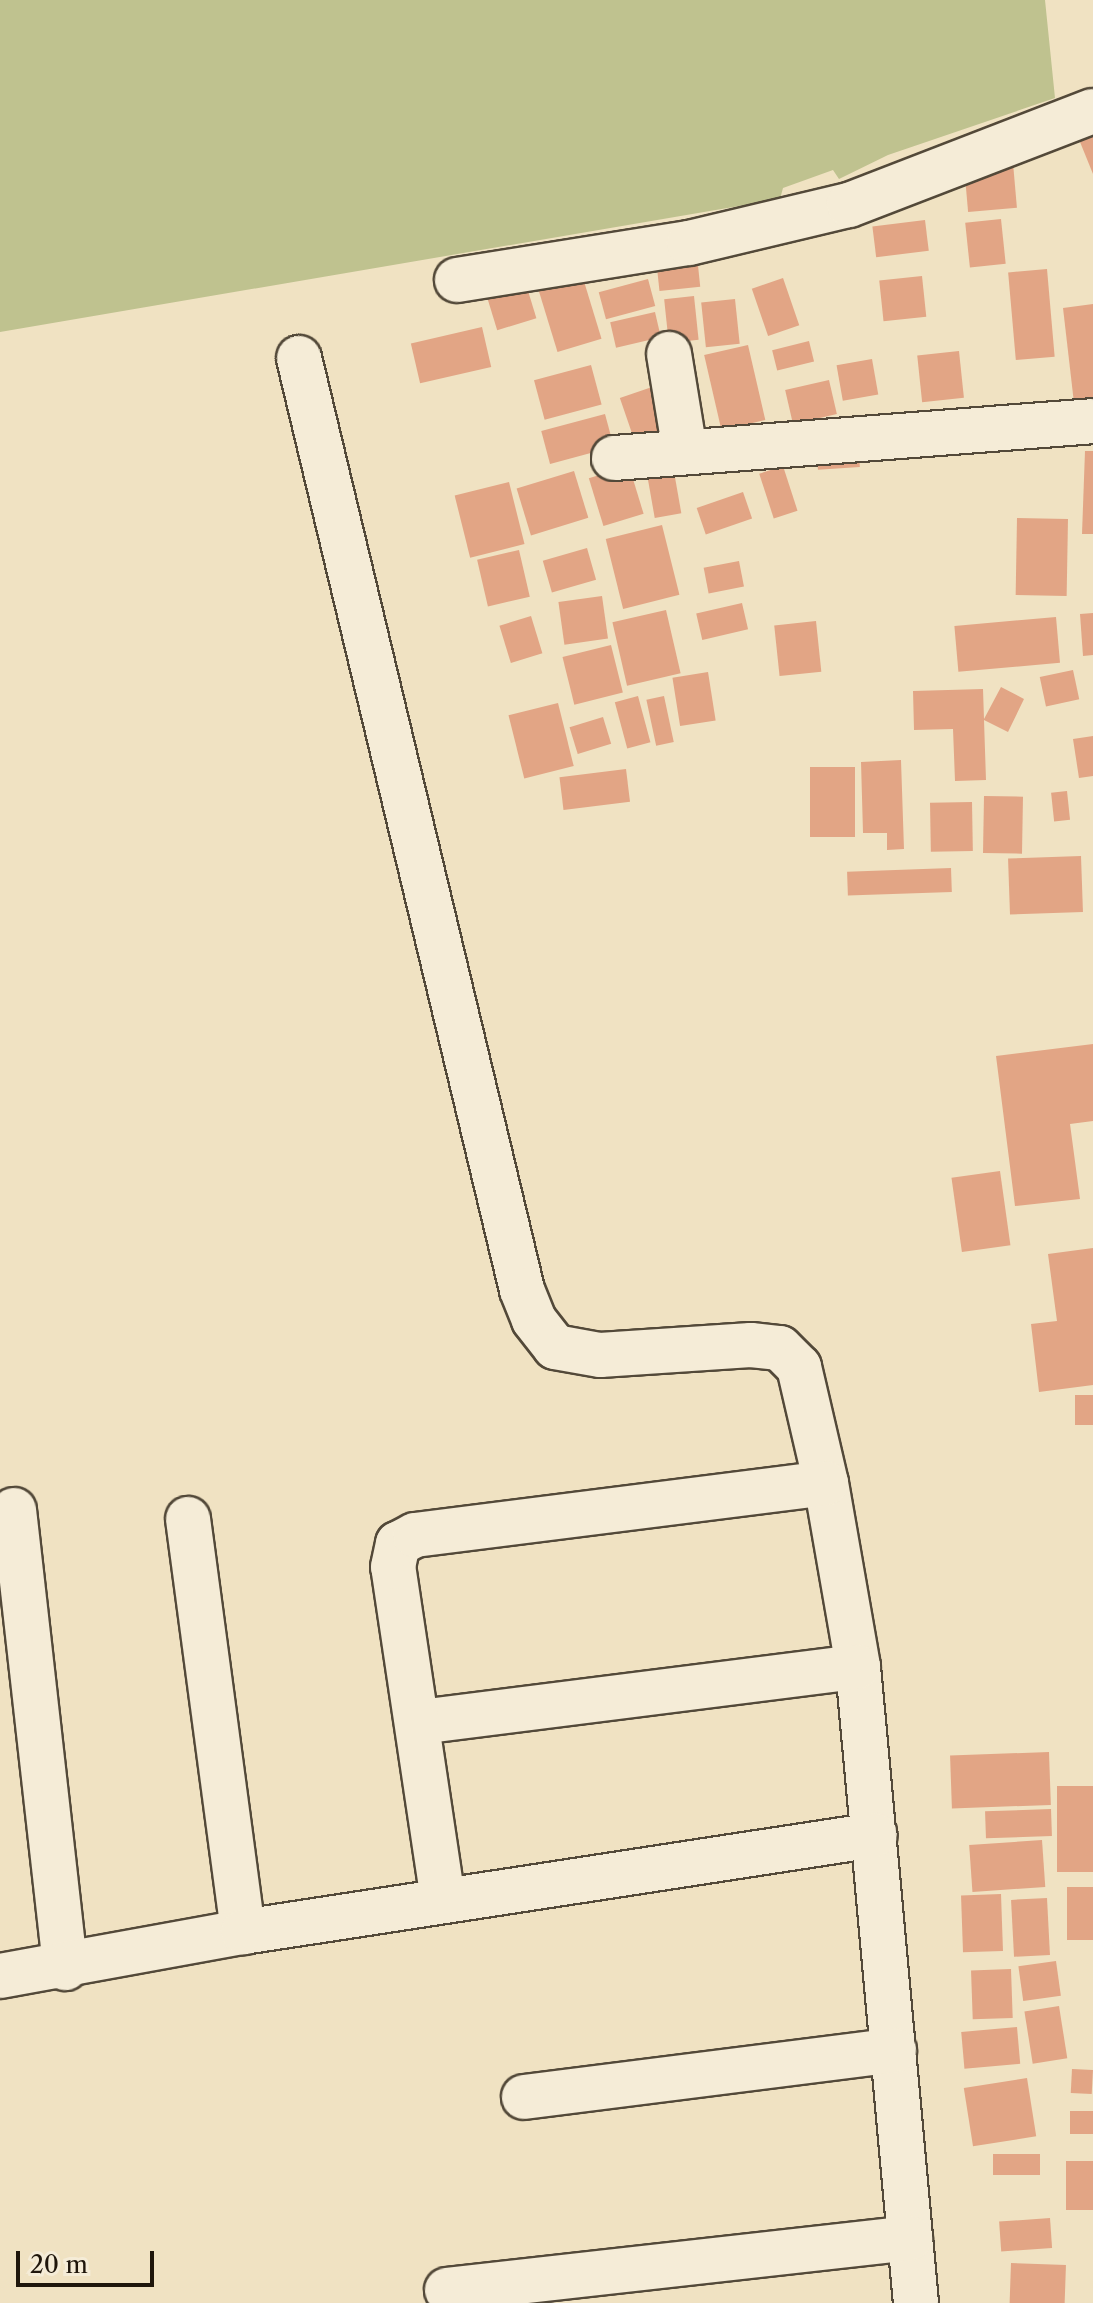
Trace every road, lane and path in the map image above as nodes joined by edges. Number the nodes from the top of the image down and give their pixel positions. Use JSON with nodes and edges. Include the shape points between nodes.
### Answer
{"nodes":[{"id":1,"x":1093,"y":111,"type":"edge"},
{"id":2,"x":457,"y":280,"type":"dead end"},
{"id":3,"x":669,"y":354,"type":"dead end"},
{"id":4,"x":299,"y":358,"type":"dead end"},
{"id":5,"x":1093,"y":421,"type":"edge"},
{"id":6,"x":685,"y":452,"type":"junction"},
{"id":7,"x":614,"y":458,"type":"dead end"},
{"id":8,"x":826,"y":1483,"type":"junction"},
{"id":9,"x":14,"y":1510,"type":"dead end"},
{"id":10,"x":188,"y":1519,"type":"dead end"},
{"id":11,"x":858,"y":1667,"type":"junction"},
{"id":12,"x":420,"y":1722,"type":"junction"},
{"id":13,"x":875,"y":1835,"type":"junction"},
{"id":14,"x":443,"y":1900,"type":"junction"},
{"id":15,"x":243,"y":1932,"type":"junction"},
{"id":16,"x":65,"y":1968,"type":"junction"},
{"id":17,"x":0,"y":1976,"type":"edge"},
{"id":18,"x":894,"y":2050,"type":"junction"},
{"id":19,"x":524,"y":2097,"type":"dead end"},
{"id":20,"x":910,"y":2238,"type":"junction"},
{"id":21,"x":447,"y":2290,"type":"dead end"},
{"id":22,"x":916,"y":2303,"type":"edge"}],
"edges":[{"from":1,"to":2,"type":"street","via":[[808,216],[689,243]]},
{"from":3,"to":6,"type":"street"},
{"from":4,"to":8,"type":"street","via":[[522,1290],[534,1320],[555,1347],[600,1355],[751,1345],[780,1348],[799,1367]]},
{"from":5,"to":6,"type":"street"},
{"from":6,"to":7,"type":"street"},
{"from":8,"to":11,"type":"street"},
{"from":8,"to":12,"type":"street","via":[[415,1535],[398,1544],[393,1567]]},
{"from":9,"to":16,"type":"street"},
{"from":10,"to":15,"type":"street"},
{"from":11,"to":12,"type":"street"},
{"from":11,"to":13,"type":"street"},
{"from":12,"to":14,"type":"street"},
{"from":13,"to":14,"type":"street"},
{"from":13,"to":18,"type":"street"},
{"from":14,"to":15,"type":"street"},
{"from":15,"to":16,"type":"street"},
{"from":16,"to":17,"type":"street"},
{"from":18,"to":19,"type":"street"},
{"from":18,"to":20,"type":"street"},
{"from":20,"to":21,"type":"street"},
{"from":20,"to":22,"type":"street"}]}
